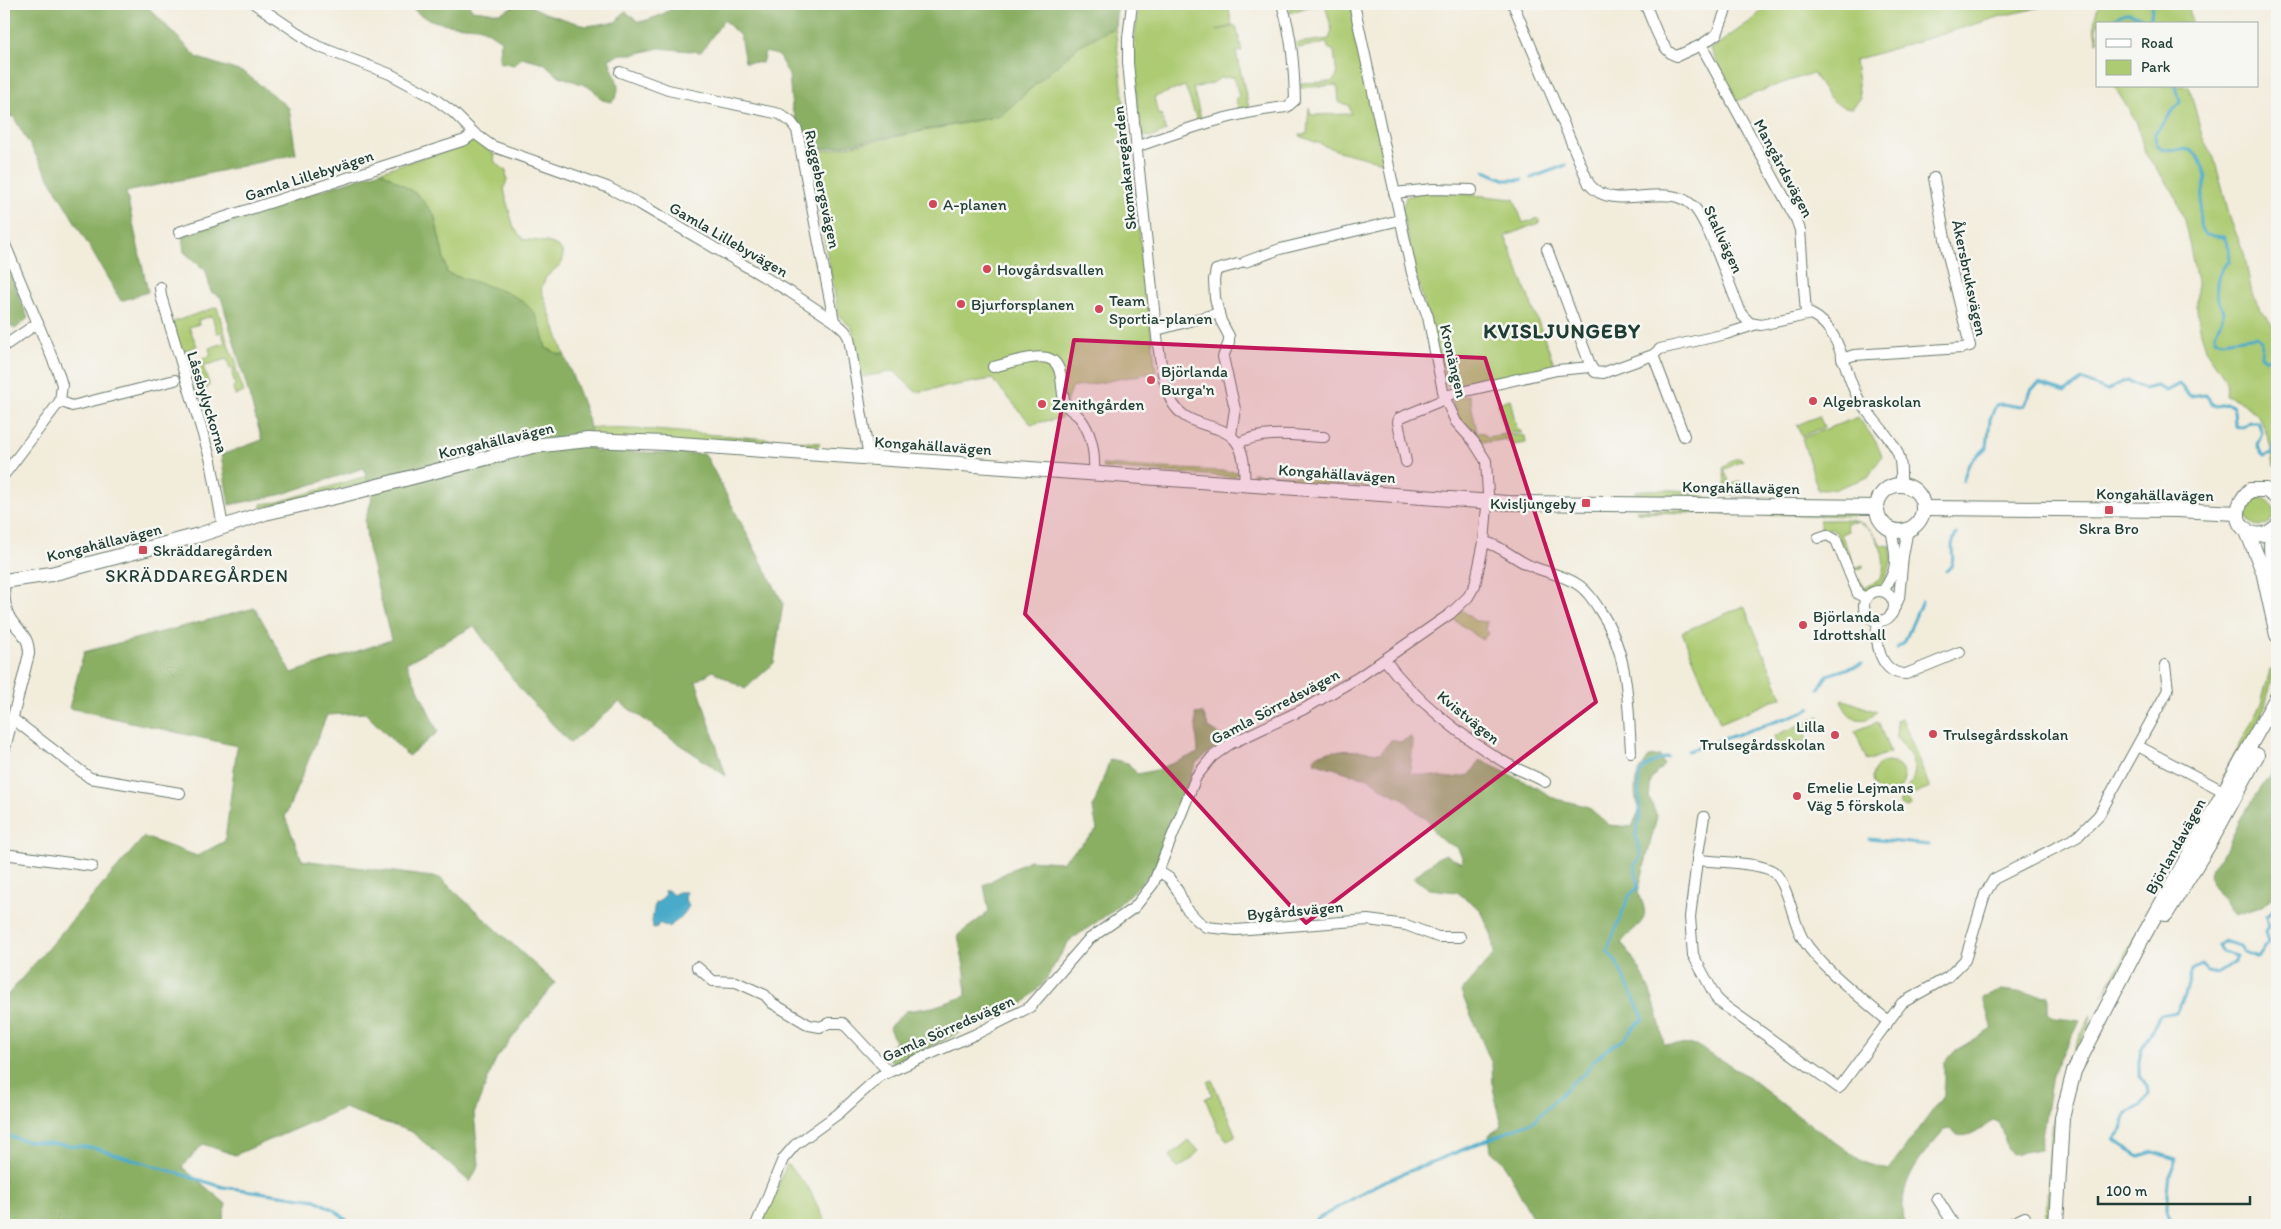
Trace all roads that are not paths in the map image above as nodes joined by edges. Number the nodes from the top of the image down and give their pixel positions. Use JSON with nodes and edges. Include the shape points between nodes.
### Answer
{"nodes":[{"id":1,"x":255,"y":4,"type":"edge"},
{"id":2,"x":1132,"y":4,"type":"edge"},
{"id":3,"x":1282,"y":4,"type":"edge"},
{"id":4,"x":1354,"y":4,"type":"edge"},
{"id":5,"x":1513,"y":4,"type":"edge"},
{"id":6,"x":1645,"y":4,"type":"edge"},
{"id":7,"x":1728,"y":4,"type":"edge"},
{"id":8,"x":1701,"y":45,"type":"junction"},
{"id":9,"x":620,"y":72,"type":"dead end"},
{"id":10,"x":474,"y":133,"type":"junction"},
{"id":11,"x":1136,"y":147,"type":"junction"},
{"id":12,"x":1934,"y":178,"type":"dead end"},
{"id":13,"x":1472,"y":190,"type":"dead end"},
{"id":14,"x":1394,"y":194,"type":"junction"},
{"id":15,"x":1400,"y":220,"type":"junction"},
{"id":16,"x":179,"y":232,"type":"dead end"},
{"id":17,"x":4,"y":242,"type":"edge"},
{"id":18,"x":1547,"y":250,"type":"dead end"},
{"id":19,"x":160,"y":287,"type":"dead end"},
{"id":20,"x":1218,"y":314,"type":"junction"},
{"id":21,"x":1806,"y":314,"type":"junction"},
{"id":22,"x":834,"y":321,"type":"junction"},
{"id":23,"x":38,"y":323,"type":"junction"},
{"id":24,"x":1754,"y":325,"type":"junction"},
{"id":25,"x":1157,"y":330,"type":"junction"},
{"id":26,"x":4,"y":346,"type":"edge"},
{"id":27,"x":1653,"y":355,"type":"junction"},
{"id":28,"x":1842,"y":359,"type":"junction"},
{"id":29,"x":993,"y":367,"type":"dead end"},
{"id":30,"x":1591,"y":367,"type":"junction"},
{"id":31,"x":175,"y":380,"type":"dead end"},
{"id":32,"x":1445,"y":398,"type":"junction"},
{"id":33,"x":60,"y":401,"type":"junction"},
{"id":34,"x":1231,"y":435,"type":"junction"},
{"id":35,"x":1324,"y":436,"type":"dead end"},
{"id":36,"x":1684,"y":436,"type":"dead end"},
{"id":37,"x":1238,"y":443,"type":"junction"},
{"id":38,"x":869,"y":458,"type":"junction"},
{"id":39,"x":1406,"y":462,"type":"dead end"},
{"id":40,"x":1094,"y":474,"type":"junction"},
{"id":41,"x":4,"y":475,"type":"edge"},
{"id":42,"x":1244,"y":484,"type":"junction"},
{"id":43,"x":1901,"y":485,"type":"junction"},
{"id":44,"x":2277,"y":498,"type":"edge"},
{"id":45,"x":1487,"y":501,"type":"junction"},
{"id":46,"x":1877,"y":507,"type":"junction"},
{"id":47,"x":1923,"y":508,"type":"junction"},
{"id":48,"x":2237,"y":513,"type":"junction"},
{"id":49,"x":223,"y":527,"type":"junction"},
{"id":50,"x":2276,"y":527,"type":"edge"},
{"id":51,"x":1891,"y":528,"type":"junction"},
{"id":52,"x":1908,"y":529,"type":"junction"},
{"id":53,"x":2246,"y":530,"type":"junction"},
{"id":54,"x":1818,"y":538,"type":"dead end"},
{"id":55,"x":1484,"y":542,"type":"junction"},
{"id":56,"x":2277,"y":580,"type":"edge"},
{"id":57,"x":4,"y":581,"type":"edge"},
{"id":58,"x":1883,"y":591,"type":"junction"},
{"id":59,"x":1866,"y":598,"type":"junction"},
{"id":60,"x":1894,"y":608,"type":"junction"},
{"id":61,"x":1878,"y":621,"type":"junction"},
{"id":62,"x":2277,"y":635,"type":"edge"},
{"id":63,"x":1960,"y":652,"type":"dead end"},
{"id":64,"x":1385,"y":660,"type":"junction"},
{"id":65,"x":2164,"y":665,"type":"dead end"},
{"id":66,"x":2277,"y":699,"type":"edge"},
{"id":67,"x":13,"y":719,"type":"junction"},
{"id":68,"x":2138,"y":746,"type":"junction"},
{"id":69,"x":4,"y":752,"type":"edge"},
{"id":70,"x":1631,"y":752,"type":"dead end"},
{"id":71,"x":1545,"y":782,"type":"dead end"},
{"id":72,"x":180,"y":793,"type":"dead end"},
{"id":73,"x":2230,"y":794,"type":"junction"},
{"id":74,"x":1704,"y":817,"type":"dead end"},
{"id":75,"x":4,"y":854,"type":"edge"},
{"id":76,"x":1697,"y":860,"type":"junction"},
{"id":77,"x":92,"y":866,"type":"dead end"},
{"id":78,"x":1158,"y":871,"type":"junction"},
{"id":79,"x":1460,"y":936,"type":"dead end"},
{"id":80,"x":697,"y":967,"type":"dead end"},
{"id":81,"x":1888,"y":1021,"type":"junction"},
{"id":82,"x":888,"y":1071,"type":"junction"},
{"id":83,"x":1937,"y":1198,"type":"dead end"},
{"id":84,"x":2025,"y":1217,"type":"dead end"},
{"id":85,"x":756,"y":1225,"type":"edge"},
{"id":86,"x":1954,"y":1225,"type":"edge"},
{"id":87,"x":2008,"y":1225,"type":"edge"},
{"id":88,"x":2056,"y":1225,"type":"edge"}],
"edges":[{"from":1,"to":10,"type":"street","name":"Gamla Lillebyvägen","via":[[317,46],[390,74],[431,96]]},
{"from":2,"to":11,"type":"street","name":"Skomakaregården","via":[[1128,63]]},
{"from":3,"to":11,"type":"street","via":[[1294,64],[1295,100],[1292,104],[1209,121]]},
{"from":4,"to":14,"type":"street","name":"Kronängen"},
{"from":5,"to":24,"type":"street","name":"Stallvägen","via":[[1588,184],[1605,195],[1668,196],[1684,200],[1695,208],[1742,315]]},
{"from":6,"to":8,"type":"street","via":[[1669,54],[1677,56]]},
{"from":7,"to":8,"type":"street","via":[[1717,34]]},
{"from":8,"to":21,"type":"street","name":"Mangårdsvägen","via":[[1799,225]]},
{"from":9,"to":22,"type":"street","name":"Ruggebergsvägen","via":[[668,90],[780,114],[791,122],[797,130]]},
{"from":10,"to":16,"type":"street","name":"Gamla Lillebyvägen","via":[[465,140]]},
{"from":10,"to":22,"type":"street","name":"Gamla Lillebyvägen","via":[[503,151],[564,170],[615,191]]},
{"from":11,"to":25,"type":"street","name":"Skomakaregården"},
{"from":12,"to":28,"type":"street","name":"Åkersbruksvägen","via":[[1970,346],[1854,355]]},
{"from":13,"to":14,"type":"street","via":[[1440,189]]},
{"from":14,"to":15,"type":"street","name":"Kronängen"},
{"from":15,"to":20,"type":"street","via":[[1284,248],[1220,268],[1214,273]]},
{"from":15,"to":32,"type":"street","name":"Kronängen","via":[[1412,273],[1428,317]]},
{"from":17,"to":23,"type":"street"},
{"from":18,"to":30,"type":"street"},
{"from":19,"to":49,"type":"street","name":"Låssbylyckorna","via":[[211,461]]},
{"from":20,"to":25,"type":"street"},
{"from":20,"to":34,"type":"street","via":[[1229,336],[1223,357],[1235,409]]},
{"from":21,"to":24,"type":"street"},
{"from":21,"to":28,"type":"street","via":[[1816,317],[1829,328]]},
{"from":22,"to":38,"type":"street","name":"Gamla Lillebyvägen","via":[[849,338]]},
{"from":23,"to":26,"type":"street"},
{"from":23,"to":33,"type":"street","via":[[60,379]]},
{"from":24,"to":27,"type":"street","via":[[1660,349]]},
{"from":25,"to":34,"type":"street","name":"Skomakaregården","via":[[1167,390],[1175,408],[1188,419]]},
{"from":27,"to":30,"type":"street","via":[[1603,373],[1595,372]]},
{"from":27,"to":36,"type":"street"},
{"from":28,"to":43,"type":"street","via":[[1859,400],[1897,451]]},
{"from":29,"to":40,"type":"street","via":[[1036,357],[1050,359],[1056,364],[1067,407],[1087,430],[1094,458]]},
{"from":30,"to":32,"type":"street","via":[[1557,370]]},
{"from":31,"to":33,"type":"street","via":[[72,406]]},
{"from":32,"to":39,"type":"street","via":[[1399,418]]},
{"from":32,"to":45,"type":"street","name":"Kronängen","via":[[1456,422],[1486,461]]},
{"from":33,"to":41,"type":"street"},
{"from":34,"to":37,"type":"street","name":"Skomakaregården"},
{"from":35,"to":37,"type":"street","via":[[1266,435]]},
{"from":37,"to":42,"type":"street","name":"Skomakaregården","via":[[1245,459]]},
{"from":38,"to":40,"type":"street","name":"Kongahällavägen"},
{"from":38,"to":49,"type":"street","name":"Kongahällavägen","via":[[616,440],[553,443],[265,513]]},
{"from":40,"to":42,"type":"street","name":"Kongahällavägen"},
{"from":42,"to":45,"type":"street","name":"Kongahällavägen"},
{"from":43,"to":46,"type":"street","via":[[1891,486],[1883,492]]},
{"from":43,"to":47,"type":"street","via":[[1915,490]]},
{"from":44,"to":48,"type":"street","name":"Kongahällavägen","via":[[2266,490],[2250,490],[2240,501]]},
{"from":45,"to":46,"type":"street","name":"Kongahällavägen"},
{"from":45,"to":55,"type":"street","name":"Gamla Sörredsvägen"},
{"from":46,"to":51,"type":"street","via":[[1881,520]]},
{"from":47,"to":48,"type":"street","name":"Kongahällavägen"},
{"from":47,"to":52,"type":"street","via":[[1919,520]]},
{"from":48,"to":53,"type":"street"},
{"from":49,"to":57,"type":"street","name":"Kongahällavägen","via":[[50,574]]},
{"from":50,"to":53,"type":"street","via":[[2262,534]]},
{"from":50,"to":56,"type":"street","via":[[2270,539],[2270,550]]},
{"from":51,"to":52,"type":"street"},
{"from":51,"to":58,"type":"street","via":[[1896,554],[1895,570]]},
{"from":52,"to":60,"type":"street","via":[[1899,598]]},
{"from":53,"to":62,"type":"street","via":[[2263,571]]},
{"from":54,"to":59,"type":"street","via":[[1827,534],[1836,540],[1858,594]]},
{"from":55,"to":64,"type":"street","name":"Gamla Sörredsvägen","via":[[1479,574],[1468,596],[1450,614]]},
{"from":55,"to":70,"type":"street","via":[[1494,544],[1529,566],[1573,582],[1592,599],[1612,630],[1622,655]]},
{"from":57,"to":67,"type":"street","via":[[9,616],[29,645]]},
{"from":58,"to":59,"type":"street","via":[[1873,592]]},
{"from":58,"to":60,"type":"street","via":[[1892,597]]},
{"from":59,"to":61,"type":"street","via":[[1865,613]]},
{"from":60,"to":61,"type":"street","via":[[1887,619]]},
{"from":61,"to":63,"type":"street","via":[[1875,634],[1878,646],[1885,665],[1897,674],[1906,674]]},
{"from":64,"to":71,"type":"street","name":"Kvistvägen","via":[[1401,680],[1471,742],[1506,764]]},
{"from":64,"to":78,"type":"street","name":"Gamla Sörredsvägen","via":[[1332,693],[1230,744],[1212,757],[1196,778]]},
{"from":65,"to":68,"type":"street","via":[[2168,690]]},
{"from":66,"to":73,"type":"street","name":"Björlandavägen"},
{"from":67,"to":69,"type":"street"},
{"from":67,"to":72,"type":"street","via":[[90,778]]},
{"from":68,"to":73,"type":"street"},
{"from":68,"to":81,"type":"street","via":[[2099,815],[2088,828],[2077,837],[1994,879],[1985,894],[1964,960],[1948,977],[1902,1003]]},
{"from":73,"to":88,"type":"street","name":"Björlandavägen","via":[[2139,944],[2083,1051],[2067,1095],[2059,1153]]},
{"from":74,"to":76,"type":"street"},
{"from":75,"to":77,"type":"street"},
{"from":76,"to":81,"type":"street","via":[[1761,867],[1774,872],[1803,939],[1815,956]]},
{"from":76,"to":81,"type":"street","via":[[1690,917],[1693,955],[1718,1001],[1838,1088]]},
{"from":78,"to":79,"type":"street","name":"Bygårdsvägen","via":[[1169,878],[1186,908],[1206,927],[1236,930],[1368,920],[1406,925],[1438,937]]},
{"from":78,"to":82,"type":"street","name":"Gamla Sörredsvägen","via":[[1145,896],[1135,907],[1088,940],[1030,1007]]},
{"from":80,"to":82,"type":"street","via":[[713,981],[736,982],[766,995],[772,1003],[809,1025],[820,1027],[843,1023]]},
{"from":82,"to":85,"type":"street","name":"Gamla Sörredsvägen","via":[[790,1150],[778,1169]]},
{"from":83,"to":86,"type":"street"},
{"from":84,"to":87,"type":"street"}]}
